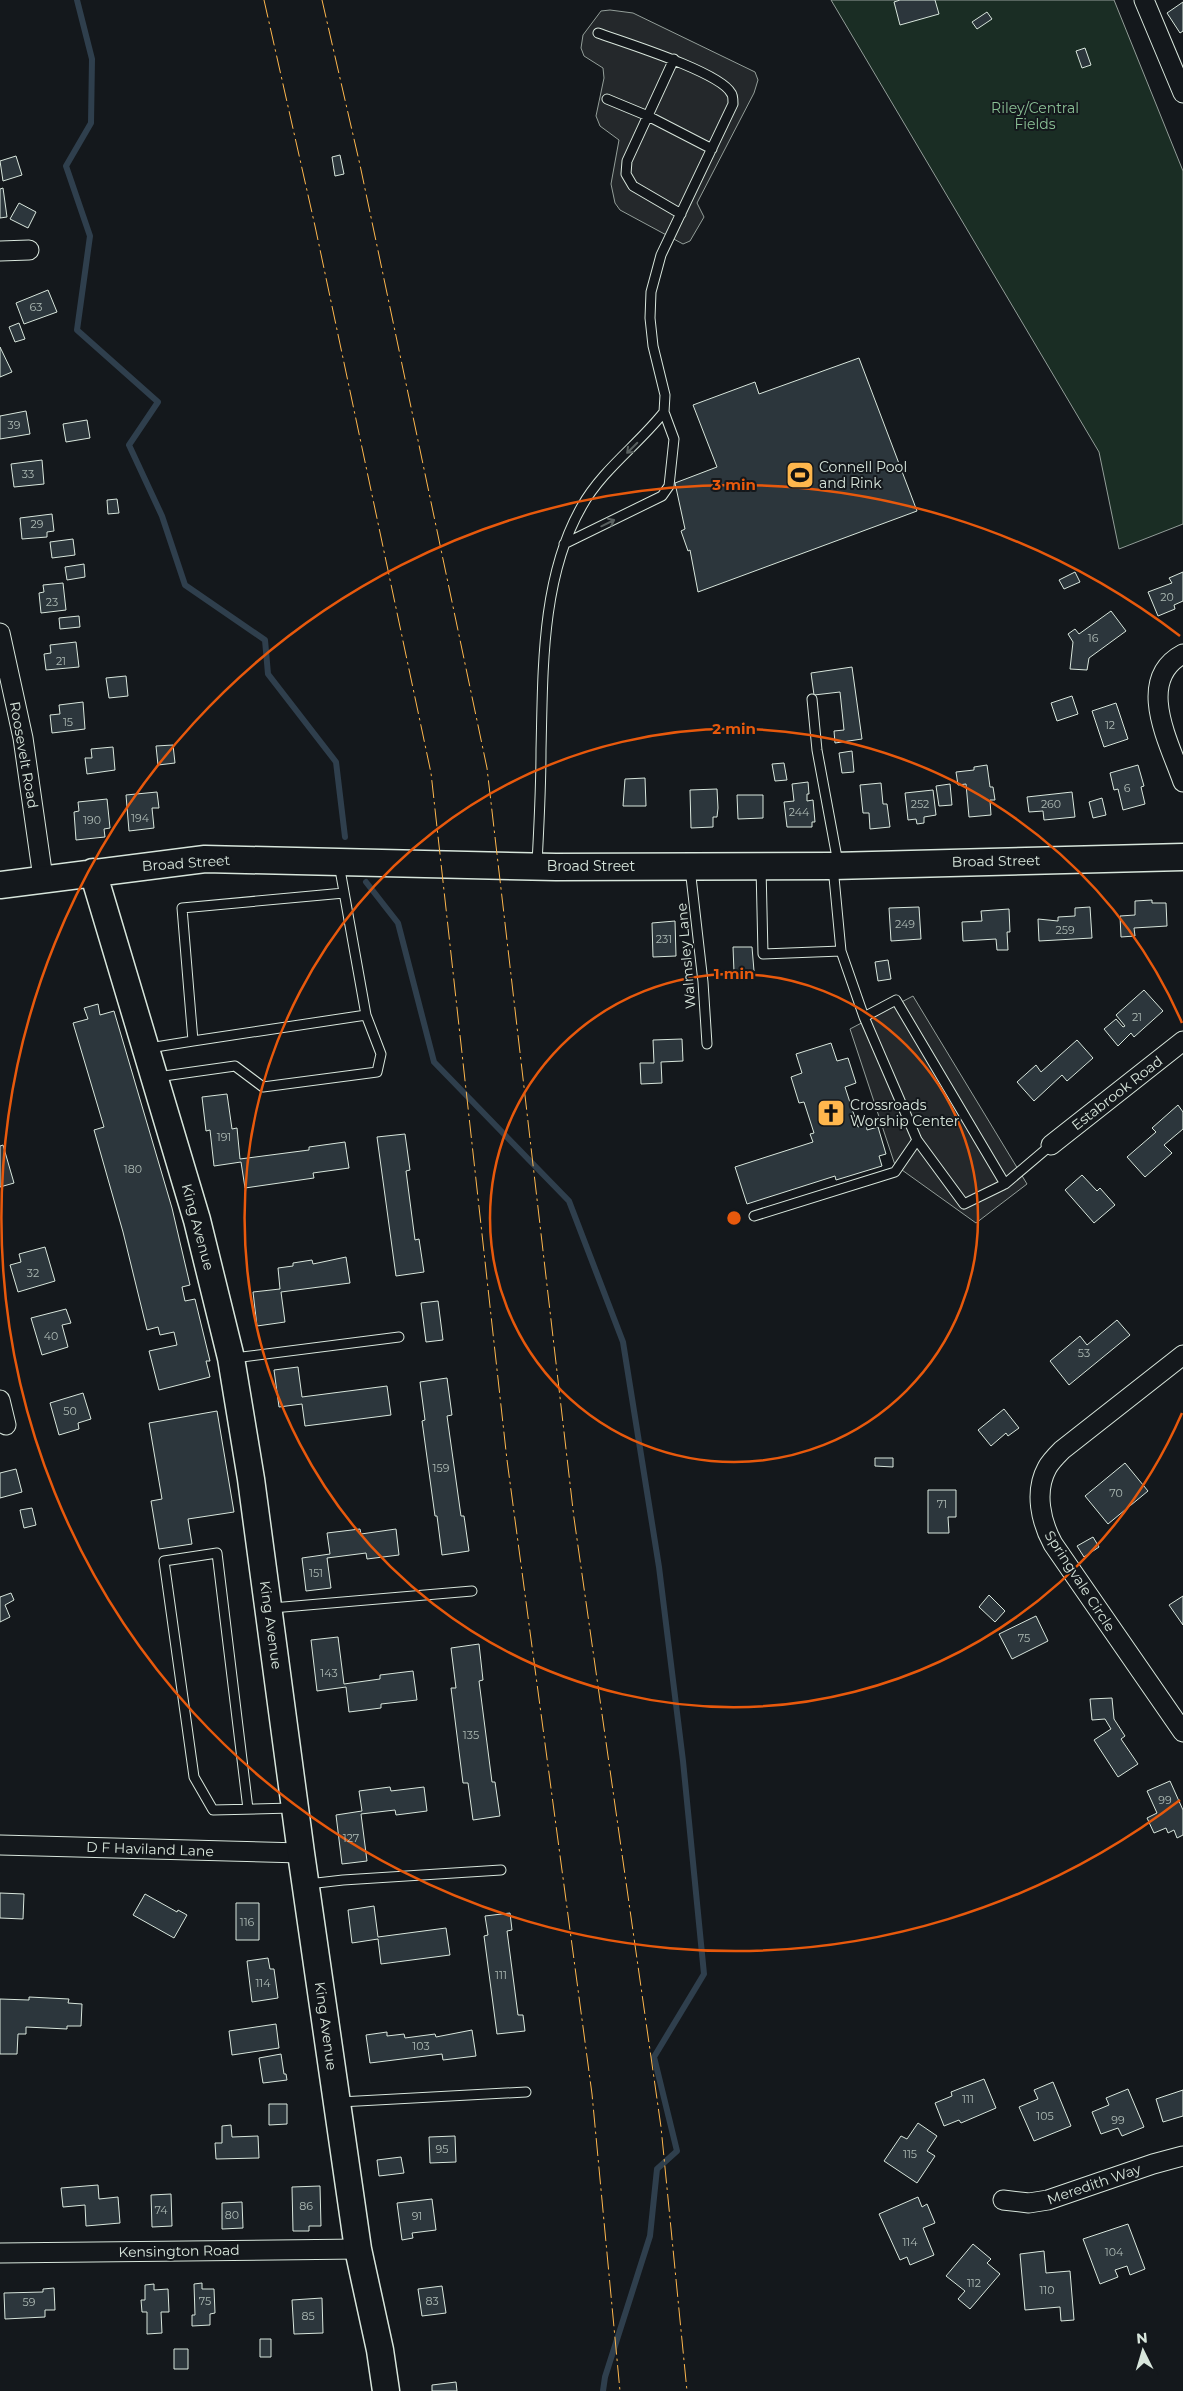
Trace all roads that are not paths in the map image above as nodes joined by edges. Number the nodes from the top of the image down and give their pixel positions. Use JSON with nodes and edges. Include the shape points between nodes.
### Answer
{"nodes":[{"id":1,"x":1144,"y":0,"type":"edge"},
{"id":2,"x":598,"y":33,"type":"dead end"},
{"id":3,"x":674,"y":59,"type":"junction"},
{"id":4,"x":1183,"y":93,"type":"edge"},
{"id":5,"x":607,"y":99,"type":"dead end"},
{"id":6,"x":648,"y":116,"type":"junction"},
{"id":7,"x":712,"y":149,"type":"junction"},
{"id":8,"x":681,"y":214,"type":"junction"},
{"id":9,"x":29,"y":250,"type":"dead end"},
{"id":10,"x":0,"y":251,"type":"edge"},
{"id":11,"x":664,"y":412,"type":"junction"},
{"id":12,"x":564,"y":544,"type":"junction"},
{"id":13,"x":0,"y":633,"type":"edge"},
{"id":14,"x":1183,"y":654,"type":"edge"},
{"id":15,"x":812,"y":699,"type":"dead end"},
{"id":16,"x":1183,"y":782,"type":"edge"},
{"id":17,"x":1183,"y":857,"type":"edge"},
{"id":18,"x":338,"y":861,"type":"junction"},
{"id":19,"x":761,"y":864,"type":"junction"},
{"id":20,"x":537,"y":866,"type":"junction"},
{"id":21,"x":690,"y":866,"type":"junction"},
{"id":22,"x":836,"y":866,"type":"junction"},
{"id":23,"x":92,"y":872,"type":"junction"},
{"id":24,"x":43,"y":878,"type":"junction"},
{"id":25,"x":0,"y":885,"type":"edge"},
{"id":26,"x":344,"y":893,"type":"junction"},
{"id":27,"x":841,"y":951,"type":"junction"},
{"id":28,"x":366,"y":1015,"type":"junction"},
{"id":29,"x":864,"y":1017,"type":"junction"},
{"id":30,"x":193,"y":1041,"type":"junction"},
{"id":31,"x":1183,"y":1042,"type":"edge"},
{"id":32,"x":707,"y":1044,"type":"dead end"},
{"id":33,"x":146,"y":1048,"type":"junction"},
{"id":34,"x":154,"y":1077,"type":"junction"},
{"id":35,"x":917,"y":1140,"type":"junction"},
{"id":36,"x":1051,"y":1146,"type":"joint"},
{"id":37,"x":1005,"y":1184,"type":"junction"},
{"id":38,"x":754,"y":1216,"type":"dead end"},
{"id":39,"x":399,"y":1337,"type":"dead end"},
{"id":40,"x":1183,"y":1355,"type":"edge"},
{"id":41,"x":231,"y":1358,"type":"junction"},
{"id":42,"x":0,"y":1400,"type":"edge"},
{"id":43,"x":6,"y":1425,"type":"dead end"},
{"id":44,"x":472,"y":1590,"type":"dead end"},
{"id":45,"x":269,"y":1608,"type":"junction"},
{"id":46,"x":1183,"y":1732,"type":"edge"},
{"id":47,"x":295,"y":1808,"type":"junction"},
{"id":48,"x":248,"y":1809,"type":"junction"},
{"id":49,"x":0,"y":1845,"type":"edge"},
{"id":50,"x":301,"y":1853,"type":"junction"},
{"id":51,"x":501,"y":1870,"type":"dead end"},
{"id":52,"x":306,"y":1884,"type":"junction"},
{"id":53,"x":526,"y":2092,"type":"dead end"},
{"id":54,"x":337,"y":2102,"type":"junction"},
{"id":55,"x":1183,"y":2156,"type":"edge"},
{"id":56,"x":1003,"y":2200,"type":"dead end"},
{"id":57,"x":358,"y":2250,"type":"junction"},
{"id":58,"x":0,"y":2253,"type":"edge"},
{"id":59,"x":386,"y":2391,"type":"edge"}],
"edges":[{"from":1,"to":4,"type":"street"},
{"from":2,"to":3,"type":"lane"},
{"from":3,"to":6,"type":"lane"},
{"from":3,"to":7,"type":"lane","via":[[724,85],[732,93],[733,104]]},
{"from":5,"to":6,"type":"lane"},
{"from":6,"to":7,"type":"lane"},
{"from":6,"to":8,"type":"lane","via":[[627,161],[626,174],[633,186]]},
{"from":7,"to":8,"type":"lane"},
{"from":8,"to":11,"type":"lane","via":[[661,255],[651,292],[653,346],[665,395]]},
{"from":9,"to":10,"type":"street"},
{"from":11,"to":12,"type":"lane","one_way":true,"via":[[600,481],[582,505]]},
{"from":12,"to":11,"type":"lane","one_way":true,"via":[[662,496],[668,486],[674,439]]},
{"from":12,"to":20,"type":"lane","via":[[546,641]]},
{"from":13,"to":24,"type":"street","name":"Roosevelt Road","via":[[23,738]]},
{"from":14,"to":16,"type":"street","via":[[1174,659],[1160,678],[1157,694],[1159,712]]},
{"from":15,"to":22,"type":"lane"},
{"from":17,"to":22,"type":"street","name":"Broad Street"},
{"from":18,"to":20,"type":"street","name":"Broad Street"},
{"from":18,"to":23,"type":"street","name":"Broad Street","via":[[205,859]]},
{"from":18,"to":26,"type":"lane"},
{"from":19,"to":21,"type":"street","name":"Broad Street"},
{"from":19,"to":22,"type":"street","name":"Broad Street"},
{"from":19,"to":27,"type":"lane","via":[[763,954]]},
{"from":20,"to":21,"type":"street","name":"Broad Street"},
{"from":21,"to":32,"type":"lane","name":"Walmsley Lane"},
{"from":22,"to":27,"type":"lane"},
{"from":23,"to":24,"type":"street","name":"Broad Street"},
{"from":23,"to":33,"type":"street","name":"King Avenue"},
{"from":24,"to":25,"type":"street","name":"Broad Street"},
{"from":26,"to":28,"type":"lane"},
{"from":26,"to":30,"type":"lane","via":[[182,908]]},
{"from":27,"to":29,"type":"lane"},
{"from":28,"to":30,"type":"lane"},
{"from":28,"to":34,"type":"lane","via":[[381,1054],[377,1072],[262,1087],[235,1066]]},
{"from":29,"to":35,"type":"lane"},
{"from":29,"to":37,"type":"lane","via":[[896,1000]]},
{"from":30,"to":33,"type":"lane"},
{"from":31,"to":36,"type":"street","name":"Estabrook Road"},
{"from":33,"to":34,"type":"street","name":"King Avenue"},
{"from":34,"to":41,"type":"street","name":"King Avenue","via":[[197,1220]]},
{"from":35,"to":37,"type":"lane","via":[[964,1204]]},
{"from":35,"to":38,"type":"lane","via":[[895,1172]]},
{"from":36,"to":37,"type":"lane"},
{"from":39,"to":41,"type":"lane"},
{"from":40,"to":46,"type":"street","name":"Springvale Circle","via":[[1062,1450],[1046,1468],[1040,1506],[1043,1525],[1052,1544]]},
{"from":41,"to":45,"type":"street","name":"King Avenue"},
{"from":42,"to":43,"type":"street"},
{"from":44,"to":45,"type":"lane"},
{"from":45,"to":47,"type":"street","name":"King Avenue"},
{"from":47,"to":48,"type":"lane"},
{"from":47,"to":50,"type":"street","name":"King Avenue"},
{"from":48,"to":48,"type":"lane","via":[[213,1810],[194,1777],[164,1561],[217,1553]]},
{"from":49,"to":50,"type":"street","name":"D F Haviland Lane"},
{"from":50,"to":52,"type":"street","name":"King Avenue"},
{"from":51,"to":52,"type":"lane"},
{"from":52,"to":54,"type":"street","name":"King Avenue"},
{"from":53,"to":54,"type":"lane"},
{"from":54,"to":57,"type":"street","name":"King Avenue"},
{"from":55,"to":56,"type":"street","name":"Meredith Way","via":[[1048,2200],[1030,2203]]},
{"from":57,"to":58,"type":"street","name":"Kensington Road"},
{"from":57,"to":59,"type":"street","name":"King Avenue"}]}
